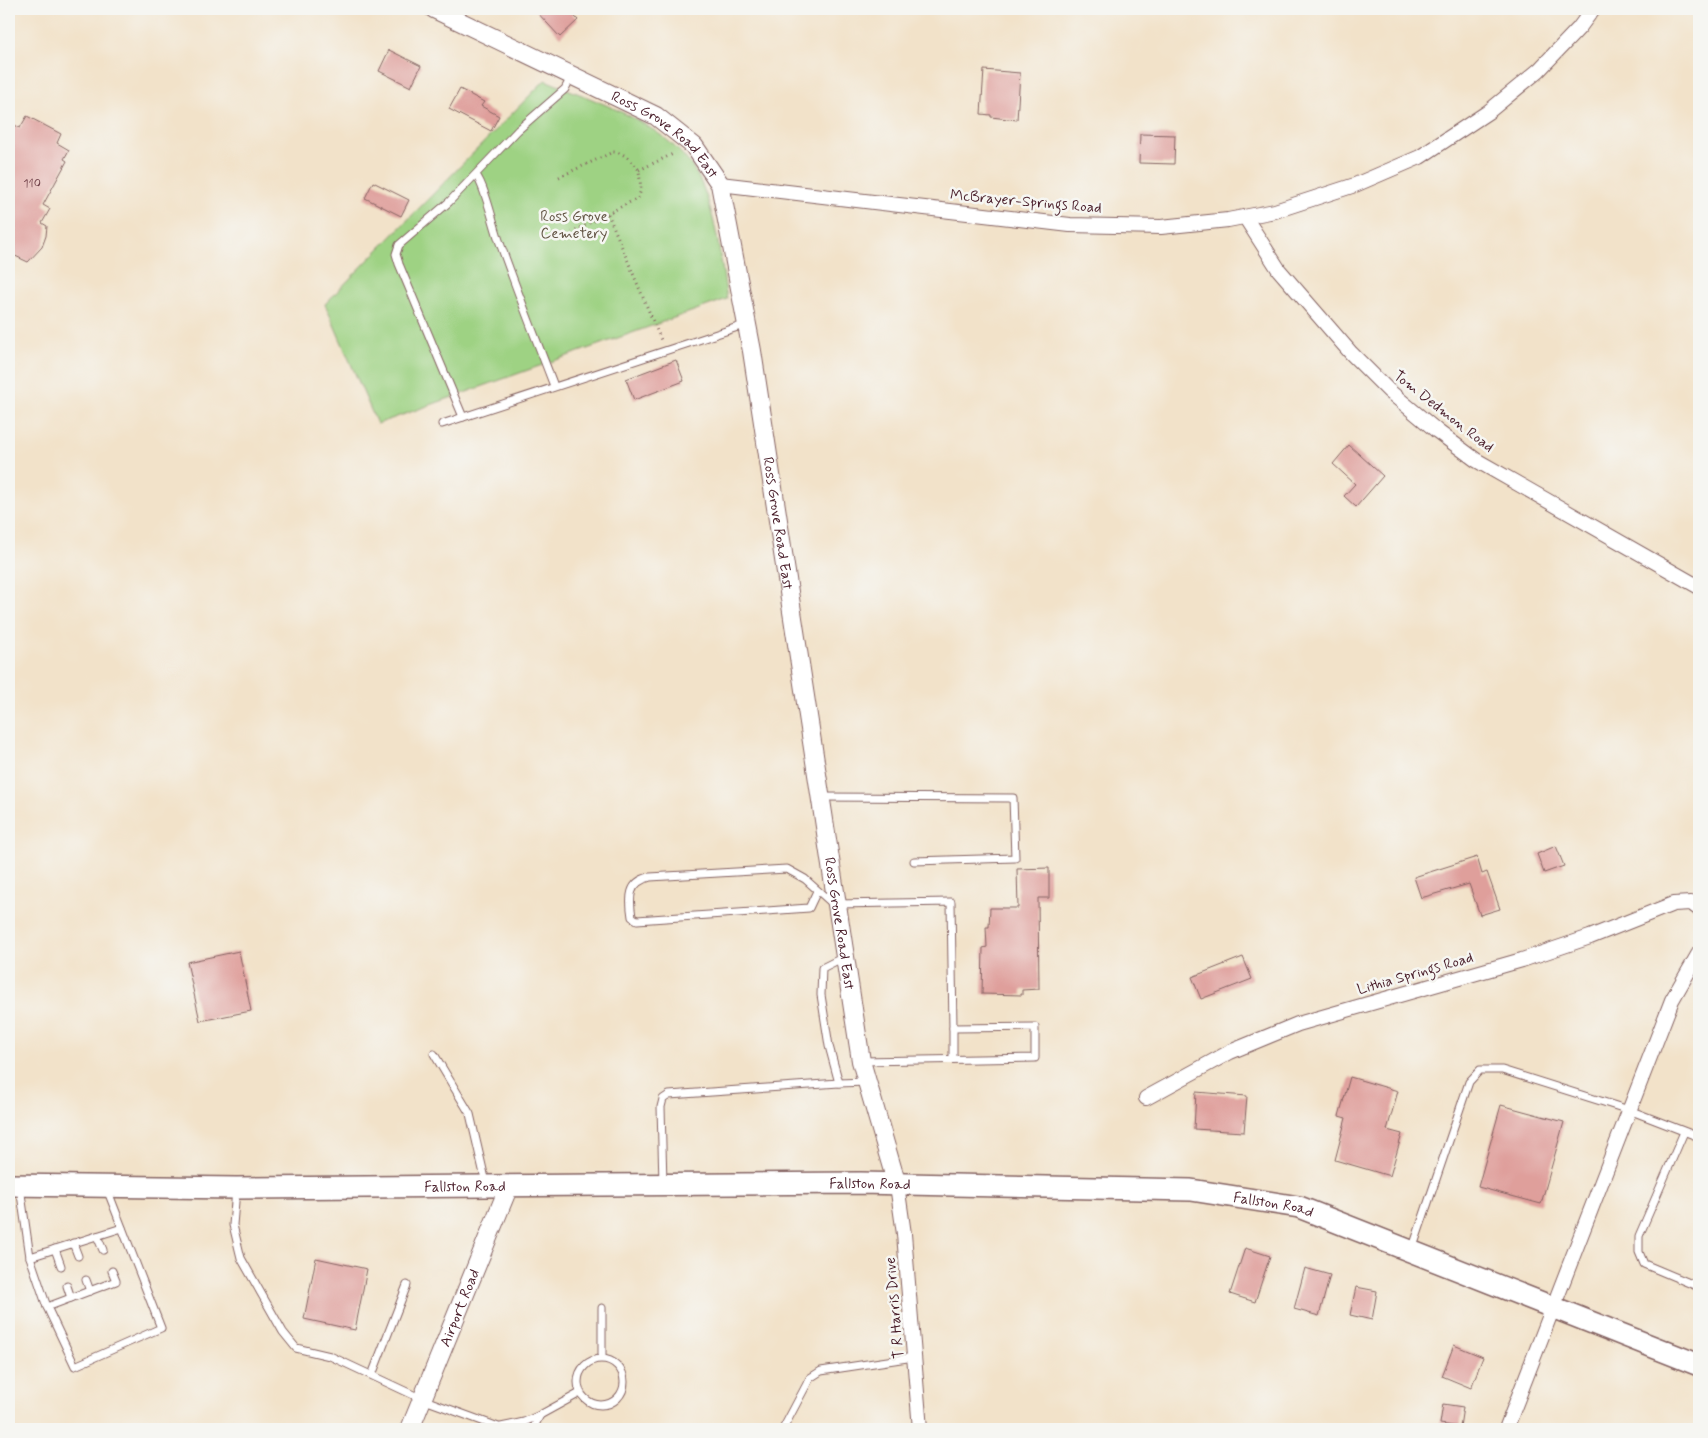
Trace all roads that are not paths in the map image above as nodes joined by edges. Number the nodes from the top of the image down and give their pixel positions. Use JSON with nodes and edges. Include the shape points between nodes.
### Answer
{"nodes":[{"id":1,"x":434,"y":9,"type":"edge"},
{"id":2,"x":1593,"y":9,"type":"edge"},
{"id":3,"x":452,"y":13,"type":"edge"},
{"id":4,"x":572,"y":75,"type":"junction"},
{"id":5,"x":476,"y":175,"type":"junction"},
{"id":6,"x":720,"y":184,"type":"junction"},
{"id":7,"x":1245,"y":217,"type":"junction"},
{"id":8,"x":747,"y":324,"type":"junction"},
{"id":9,"x":554,"y":386,"type":"junction"},
{"id":10,"x":463,"y":417,"type":"junction"},
{"id":11,"x":442,"y":424,"type":"dead end"},
{"id":12,"x":1699,"y":587,"type":"edge"},
{"id":13,"x":819,"y":797,"type":"junction"},
{"id":14,"x":914,"y":860,"type":"dead end"},
{"id":15,"x":817,"y":891,"type":"junction"},
{"id":16,"x":836,"y":905,"type":"junction"},
{"id":17,"x":1699,"y":909,"type":"edge"},
{"id":18,"x":1699,"y":954,"type":"edge"},
{"id":19,"x":844,"y":957,"type":"junction"},
{"id":20,"x":953,"y":1028,"type":"junction"},
{"id":21,"x":434,"y":1054,"type":"dead end"},
{"id":22,"x":953,"y":1059,"type":"junction"},
{"id":23,"x":861,"y":1061,"type":"junction"},
{"id":24,"x":867,"y":1082,"type":"junction"},
{"id":25,"x":839,"y":1083,"type":"junction"},
{"id":26,"x":1146,"y":1098,"type":"dead end"},
{"id":27,"x":1629,"y":1110,"type":"junction"},
{"id":28,"x":1684,"y":1132,"type":"junction"},
{"id":29,"x":1699,"y":1137,"type":"edge"},
{"id":30,"x":14,"y":1185,"type":"edge"},
{"id":31,"x":663,"y":1185,"type":"junction"},
{"id":32,"x":897,"y":1185,"type":"junction"},
{"id":33,"x":106,"y":1186,"type":"junction"},
{"id":34,"x":486,"y":1186,"type":"junction"},
{"id":35,"x":509,"y":1186,"type":"junction"},
{"id":36,"x":236,"y":1188,"type":"junction"},
{"id":37,"x":122,"y":1228,"type":"junction"},
{"id":38,"x":97,"y":1236,"type":"junction"},
{"id":39,"x":73,"y":1243,"type":"junction"},
{"id":40,"x":55,"y":1249,"type":"junction"},
{"id":41,"x":103,"y":1250,"type":"dead end"},
{"id":42,"x":1412,"y":1250,"type":"junction"},
{"id":43,"x":78,"y":1256,"type":"dead end"},
{"id":44,"x":30,"y":1257,"type":"junction"},
{"id":45,"x":60,"y":1266,"type":"dead end"},
{"id":46,"x":112,"y":1271,"type":"dead end"},
{"id":47,"x":86,"y":1280,"type":"dead end"},
{"id":48,"x":407,"y":1285,"type":"dead end"},
{"id":49,"x":67,"y":1286,"type":"dead end"},
{"id":50,"x":1699,"y":1287,"type":"edge"},
{"id":51,"x":90,"y":1291,"type":"junction"},
{"id":52,"x":71,"y":1298,"type":"junction"},
{"id":53,"x":48,"y":1307,"type":"junction"},
{"id":54,"x":602,"y":1308,"type":"dead end"},
{"id":55,"x":1553,"y":1308,"type":"junction"},
{"id":56,"x":914,"y":1357,"type":"junction"},
{"id":57,"x":602,"y":1358,"type":"junction"},
{"id":58,"x":1699,"y":1365,"type":"edge"},
{"id":59,"x":372,"y":1375,"type":"junction"},
{"id":60,"x":580,"y":1393,"type":"junction"},
{"id":61,"x":422,"y":1399,"type":"junction"},
{"id":62,"x":540,"y":1416,"type":"junction"},
{"id":63,"x":502,"y":1428,"type":"edge"},
{"id":64,"x":410,"y":1429,"type":"edge"},
{"id":65,"x":533,"y":1429,"type":"edge"},
{"id":66,"x":783,"y":1429,"type":"edge"},
{"id":67,"x":920,"y":1429,"type":"edge"},
{"id":68,"x":1506,"y":1429,"type":"edge"}],
"edges":[{"from":1,"to":3,"type":"street","name":"Ross Grove Road East"},
{"from":2,"to":7,"type":"street","name":"McBrayer-Springs Road","via":[[1539,70],[1488,112],[1420,157],[1355,185],[1275,211]]},
{"from":3,"to":4,"type":"street","name":"Ross Grove Road East"},
{"from":4,"to":5,"type":"lane","via":[[565,89],[518,130]]},
{"from":4,"to":6,"type":"street","name":"Ross Grove Road East","via":[[656,116],[694,146]]},
{"from":5,"to":9,"type":"lane","via":[[484,189],[502,248]]},
{"from":5,"to":10,"type":"lane","via":[[409,235],[399,245],[396,254]]},
{"from":6,"to":7,"type":"street","name":"McBrayer-Springs Road","via":[[1070,225],[1161,227]]},
{"from":6,"to":8,"type":"street","name":"Ross Grove Road East"},
{"from":7,"to":12,"type":"street","name":"Tom Dedmon Road","via":[[1279,270],[1351,354],[1437,431],[1476,460]]},
{"from":8,"to":9,"type":"lane"},
{"from":8,"to":13,"type":"street","name":"Ross Grove Road East"},
{"from":9,"to":10,"type":"lane"},
{"from":10,"to":11,"type":"lane"},
{"from":13,"to":14,"type":"lane","via":[[1013,798],[1014,858]]},
{"from":13,"to":16,"type":"street","name":"Ross Grove Road East"},
{"from":15,"to":15,"type":"lane","via":[[809,908],[636,920],[632,918],[630,902],[632,888],[641,879],[721,872],[787,869],[805,878]]},
{"from":15,"to":16,"type":"lane"},
{"from":16,"to":19,"type":"street","name":"Ross Grove Road East"},
{"from":16,"to":20,"type":"lane","via":[[951,902]]},
{"from":17,"to":26,"type":"street","name":"Lithia Springs Road","via":[[1691,903],[1673,904],[1522,960],[1298,1024],[1230,1052]]},
{"from":18,"to":27,"type":"street","via":[[1672,1000]]},
{"from":19,"to":23,"type":"street","name":"Ross Grove Road East"},
{"from":19,"to":25,"type":"lane","via":[[822,968],[821,995]]},
{"from":20,"to":22,"type":"lane"},
{"from":20,"to":22,"type":"lane","via":[[1035,1027],[1035,1058]]},
{"from":21,"to":34,"type":"lane","via":[[470,1114]]},
{"from":22,"to":23,"type":"lane"},
{"from":23,"to":24,"type":"street","name":"Ross Grove Road East"},
{"from":24,"to":25,"type":"lane"},
{"from":24,"to":32,"type":"street","name":"Ross Grove Road East"},
{"from":25,"to":31,"type":"lane","via":[[663,1099]]},
{"from":27,"to":28,"type":"lane"},
{"from":27,"to":42,"type":"lane","via":[[1502,1070],[1480,1070],[1468,1082]]},
{"from":27,"to":55,"type":"street"},
{"from":28,"to":29,"type":"lane"},
{"from":28,"to":50,"type":"lane","via":[[1639,1236],[1639,1252],[1644,1264]]},
{"from":30,"to":33,"type":"main road","name":"Fallston Road"},
{"from":30,"to":44,"type":"lane"},
{"from":31,"to":32,"type":"main road","name":"Fallston Road"},
{"from":31,"to":35,"type":"main road","name":"Fallston Road"},
{"from":32,"to":42,"type":"main road","name":"Fallston Road","via":[[1191,1190],[1299,1207]]},
{"from":32,"to":56,"type":"street","name":"T R Harris Drive"},
{"from":33,"to":36,"type":"main road","name":"Fallston Road"},
{"from":33,"to":37,"type":"lane"},
{"from":34,"to":35,"type":"main road","name":"Fallston Road"},
{"from":34,"to":36,"type":"main road","name":"Fallston Road"},
{"from":35,"to":61,"type":"street","name":"Airport Road"},
{"from":36,"to":59,"type":"lane","via":[[233,1225],[241,1258],[283,1332],[296,1348],[330,1356]]},
{"from":37,"to":38,"type":"lane"},
{"from":37,"to":53,"type":"lane","via":[[161,1328],[75,1366]]},
{"from":38,"to":39,"type":"lane"},
{"from":38,"to":41,"type":"lane"},
{"from":39,"to":40,"type":"lane"},
{"from":39,"to":43,"type":"lane"},
{"from":40,"to":44,"type":"lane"},
{"from":40,"to":45,"type":"lane"},
{"from":42,"to":55,"type":"main road","name":"Fallston Road"},
{"from":44,"to":53,"type":"lane"},
{"from":46,"to":51,"type":"lane","via":[[116,1281]]},
{"from":47,"to":51,"type":"lane"},
{"from":48,"to":59,"type":"lane"},
{"from":49,"to":52,"type":"lane"},
{"from":51,"to":52,"type":"lane"},
{"from":52,"to":53,"type":"lane"},
{"from":54,"to":57,"type":"lane"},
{"from":55,"to":58,"type":"main road","name":"Fallston Road"},
{"from":55,"to":68,"type":"street"},
{"from":56,"to":66,"type":"lane","via":[[821,1371],[810,1378]]},
{"from":56,"to":67,"type":"street","name":"T R Harris Drive"},
{"from":57,"to":60,"type":"lane","via":[[592,1360],[580,1371]]},
{"from":57,"to":60,"type":"lane","via":[[617,1364],[622,1371],[625,1382],[619,1397],[600,1405],[585,1399]]},
{"from":59,"to":61,"type":"lane"},
{"from":60,"to":62,"type":"lane"},
{"from":61,"to":63,"type":"lane"},
{"from":61,"to":64,"type":"street","name":"Airport Road"},
{"from":62,"to":63,"type":"lane"},
{"from":62,"to":65,"type":"lane"}]}
